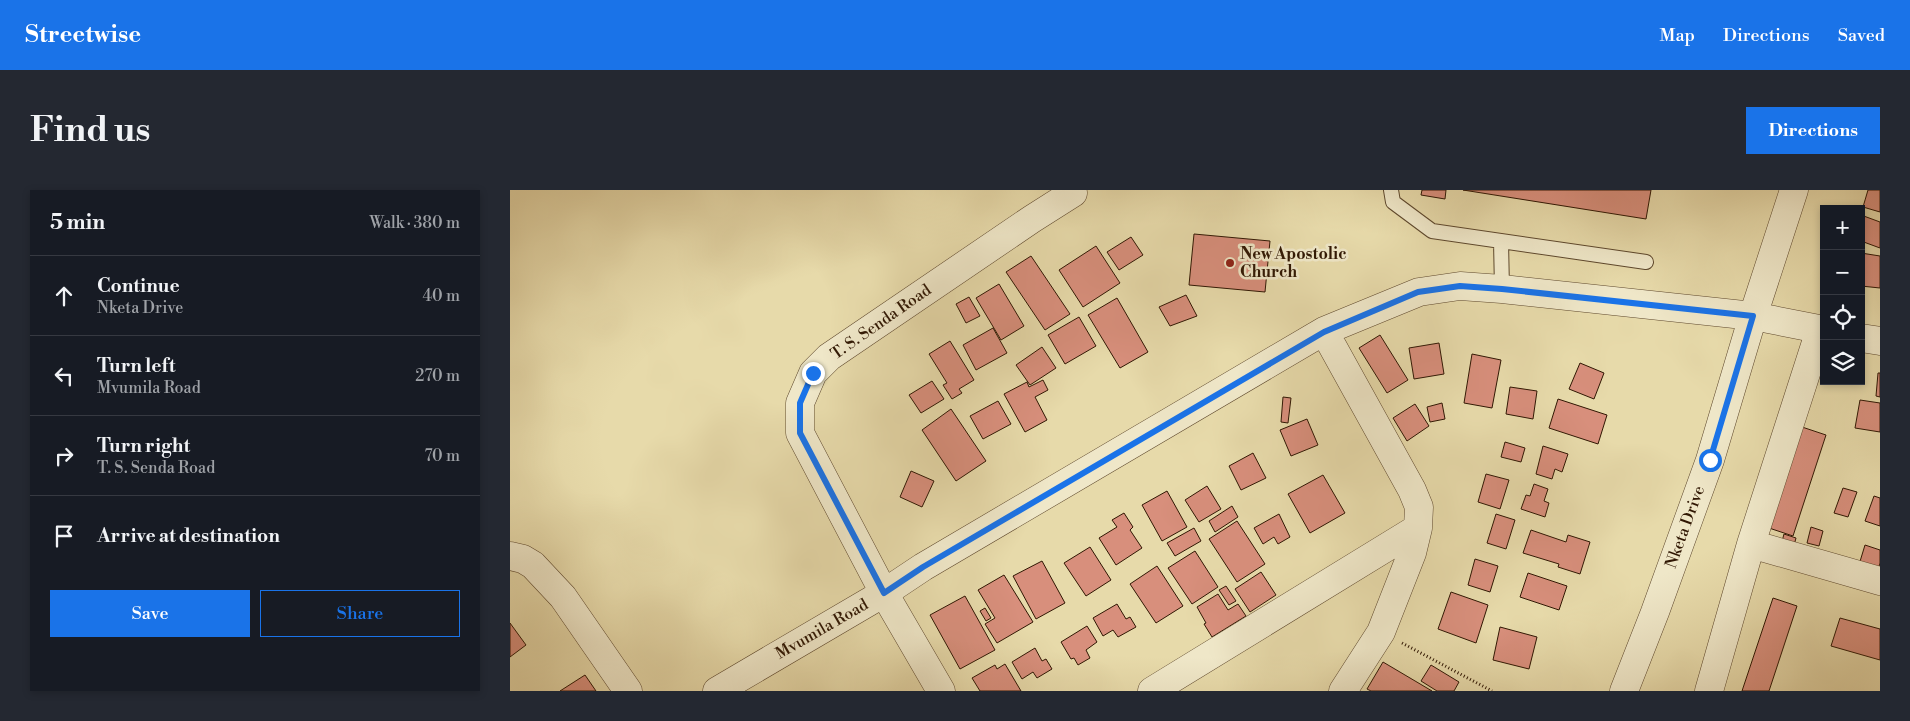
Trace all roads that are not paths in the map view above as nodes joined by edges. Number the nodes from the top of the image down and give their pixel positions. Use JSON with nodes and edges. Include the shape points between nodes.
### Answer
{"nodes":[{"id":1,"x":1391,"y":190,"type":"edge"},
{"id":2,"x":1794,"y":190,"type":"edge"},
{"id":3,"x":1074,"y":194,"type":"dead end"},
{"id":4,"x":1501,"y":241,"type":"junction"},
{"id":5,"x":1646,"y":262,"type":"dead end"},
{"id":6,"x":1502,"y":289,"type":"junction"},
{"id":7,"x":1753,"y":316,"type":"junction"},
{"id":8,"x":1820,"y":330,"type":"edge"},
{"id":9,"x":1324,"y":332,"type":"junction"},
{"id":10,"x":1820,"y":336,"type":"edge"},
{"id":11,"x":1865,"y":339,"type":"edge"},
{"id":12,"x":1880,"y":341,"type":"edge"},
{"id":13,"x":1418,"y":528,"type":"junction"},
{"id":14,"x":1752,"y":544,"type":"junction"},
{"id":15,"x":510,"y":556,"type":"edge"},
{"id":16,"x":1880,"y":581,"type":"edge"},
{"id":17,"x":884,"y":593,"type":"junction"},
{"id":18,"x":628,"y":691,"type":"edge"},
{"id":19,"x":717,"y":691,"type":"edge"},
{"id":20,"x":941,"y":691,"type":"edge"},
{"id":21,"x":1152,"y":691,"type":"edge"},
{"id":22,"x":1343,"y":691,"type":"edge"},
{"id":23,"x":1624,"y":691,"type":"edge"},
{"id":24,"x":1710,"y":691,"type":"edge"}],
"edges":[{"from":1,"to":4,"type":"lane","via":[[1393,202],[1432,231]]},
{"from":2,"to":7,"type":"street","name":"Nketa Drive"},
{"from":3,"to":17,"type":"street","name":"T. S. Senda Road","via":[[1032,218],[829,357],[813,373],[800,403],[800,433]]},
{"from":4,"to":5,"type":"lane"},
{"from":4,"to":6,"type":"lane"},
{"from":6,"to":7,"type":"street","name":"Mvumila Road"},
{"from":6,"to":9,"type":"street","name":"Mvumila Road","via":[[1460,286],[1418,292]]},
{"from":7,"to":8,"type":"street","name":"Mvumila Road"},
{"from":7,"to":23,"type":"street","name":"Nketa Drive","via":[[1710,460]]},
{"from":9,"to":13,"type":"street","via":[[1412,490],[1419,507]]},
{"from":9,"to":17,"type":"street","name":"Mvumila Road"},
{"from":10,"to":14,"type":"street"},
{"from":11,"to":12,"type":"street"},
{"from":13,"to":21,"type":"street"},
{"from":13,"to":22,"type":"street","via":[[1412,553],[1381,632]]},
{"from":14,"to":16,"type":"street"},
{"from":14,"to":24,"type":"street"},
{"from":15,"to":18,"type":"street","via":[[533,565],[563,597]]},
{"from":17,"to":19,"type":"street","name":"Mvumila Road"},
{"from":17,"to":20,"type":"street","name":"T. S. Senda Road"}]}
